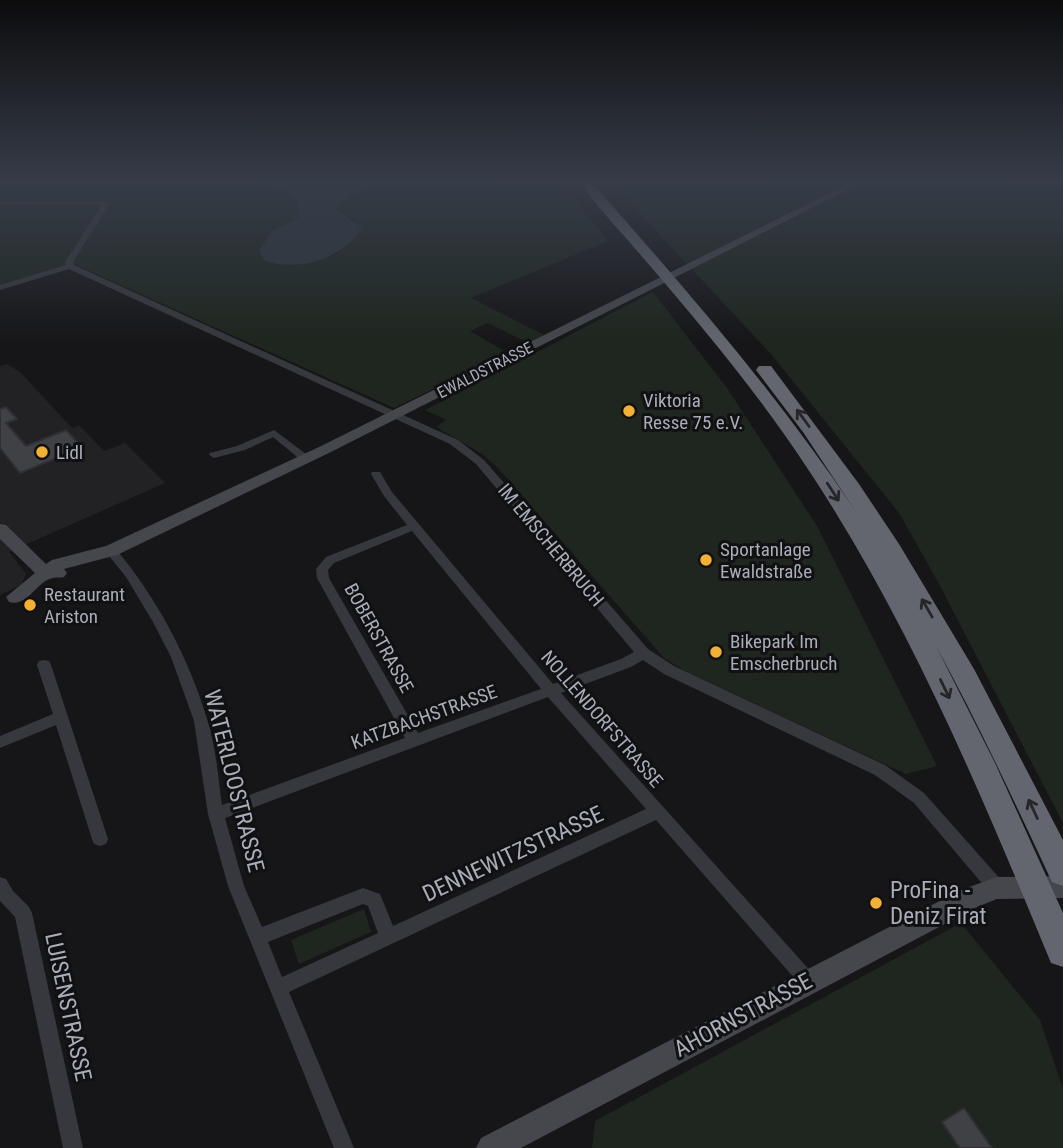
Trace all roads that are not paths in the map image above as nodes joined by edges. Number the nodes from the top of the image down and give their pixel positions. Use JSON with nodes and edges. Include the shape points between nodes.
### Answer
{"nodes":[{"id":1,"x":85,"y":237,"type":"edge"},
{"id":2,"x":637,"y":237,"type":"edge"},
{"id":3,"x":643,"y":237,"type":"edge"},
{"id":4,"x":750,"y":237,"type":"edge"},
{"id":5,"x":70,"y":266,"type":"junction"},
{"id":6,"x":673,"y":275,"type":"junction"},
{"id":7,"x":0,"y":288,"type":"edge"},
{"id":8,"x":398,"y":414,"type":"junction"},
{"id":9,"x":214,"y":455,"type":"dead end"},
{"id":10,"x":306,"y":459,"type":"junction"},
{"id":11,"x":376,"y":474,"type":"dead end"},
{"id":12,"x":414,"y":526,"type":"junction"},
{"id":13,"x":0,"y":529,"type":"edge"},
{"id":14,"x":111,"y":551,"type":"junction"},
{"id":15,"x":54,"y":570,"type":"junction"},
{"id":16,"x":7,"y":601,"type":"edge"},
{"id":17,"x":643,"y":653,"type":"junction"},
{"id":18,"x":44,"y":665,"type":"dead end"},
{"id":19,"x":551,"y":691,"type":"junction"},
{"id":20,"x":60,"y":717,"type":"junction"},
{"id":21,"x":0,"y":742,"type":"edge"},
{"id":22,"x":415,"y":742,"type":"junction"},
{"id":23,"x":657,"y":813,"type":"junction"},
{"id":24,"x":216,"y":814,"type":"junction"},
{"id":25,"x":100,"y":839,"type":"dead end"},
{"id":26,"x":1063,"y":871,"type":"edge"},
{"id":27,"x":0,"y":885,"type":"edge"},
{"id":28,"x":997,"y":888,"type":"junction"},
{"id":29,"x":1053,"y":894,"type":"edge"},
{"id":30,"x":388,"y":937,"type":"junction"},
{"id":31,"x":257,"y":938,"type":"junction"},
{"id":32,"x":1063,"y":951,"type":"edge"},
{"id":33,"x":808,"y":981,"type":"junction"},
{"id":34,"x":278,"y":988,"type":"junction"},
{"id":35,"x":73,"y":1148,"type":"edge"},
{"id":36,"x":344,"y":1148,"type":"edge"},
{"id":37,"x":491,"y":1148,"type":"edge"}],
"edges":[{"from":1,"to":5,"type":"street"},
{"from":2,"to":6,"type":"highway"},
{"from":3,"to":6,"type":"highway"},
{"from":4,"to":8,"type":"main road","name":"EWALDSTRASSE"},
{"from":5,"to":7,"type":"street"},
{"from":5,"to":8,"type":"street","name":"IM EMSCHERBRUCH"},
{"from":26,"to":6,"type":"highway","one_way":true,"via":[[960,664],[872,517],[787,398]]},
{"from":6,"to":29,"type":"highway","one_way":true,"via":[[769,400],[851,519],[934,666],[1029,871]]},
{"from":8,"to":10,"type":"main road","name":"EWALDSTRASSE"},
{"from":8,"to":17,"type":"street","name":"IM EMSCHERBRUCH","via":[[454,442],[480,462]]},
{"from":9,"to":10,"type":"street","via":[[274,433]]},
{"from":10,"to":14,"type":"main road","name":"EWALDSTRASSE"},
{"from":11,"to":12,"type":"street","name":"NOLLENDORFSTRASSE"},
{"from":12,"to":19,"type":"street","name":"NOLLENDORFSTRASSE"},
{"from":12,"to":22,"type":"street","name":"BOBERSTRASSE","via":[[330,560],[322,569]]},
{"from":13,"to":15,"type":"main road","via":[[26,556]]},
{"from":14,"to":15,"type":"main road","name":"EWALDSTRASSE","via":[[93,563]]},
{"from":14,"to":24,"type":"street","name":"WATERLOOSTRASSE","via":[[159,620],[178,657],[201,721]]},
{"from":15,"to":16,"type":"main road","name":"EWALDSTRASSE","via":[[41,586]]},
{"from":17,"to":19,"type":"street","name":"KATZBACHSTRASSE"},
{"from":17,"to":28,"type":"street","name":"IM EMSCHERBRUCH","via":[[668,670],[880,770],[919,798]]},
{"from":18,"to":20,"type":"street"},
{"from":19,"to":22,"type":"street","name":"KATZBACHSTRASSE"},
{"from":19,"to":23,"type":"street","name":"NOLLENDORFSTRASSE"},
{"from":20,"to":21,"type":"street"},
{"from":20,"to":25,"type":"street"},
{"from":22,"to":24,"type":"street","name":"KATZBACHSTRASSE"},
{"from":23,"to":30,"type":"street","name":"DENNEWITZSTRASSE"},
{"from":23,"to":33,"type":"street","name":"NOLLENDORFSTRASSE"},
{"from":24,"to":31,"type":"street","name":"WATERLOOSTRASSE","via":[[236,886]]},
{"from":27,"to":35,"type":"street","name":"LUISENSTRASSE","via":[[23,913]]},
{"from":28,"to":29,"type":"main road"},
{"from":28,"to":33,"type":"main road","name":"AHORNSTRASSE"},
{"from":29,"to":32,"type":"highway"},
{"from":30,"to":31,"type":"street","via":[[374,900],[363,896]]},
{"from":30,"to":34,"type":"street","name":"DENNEWITZSTRASSE"},
{"from":31,"to":34,"type":"street","name":"WATERLOOSTRASSE"},
{"from":33,"to":37,"type":"main road","name":"AHORNSTRASSE"},
{"from":34,"to":36,"type":"street","name":"WATERLOOSTRASSE"}]}
